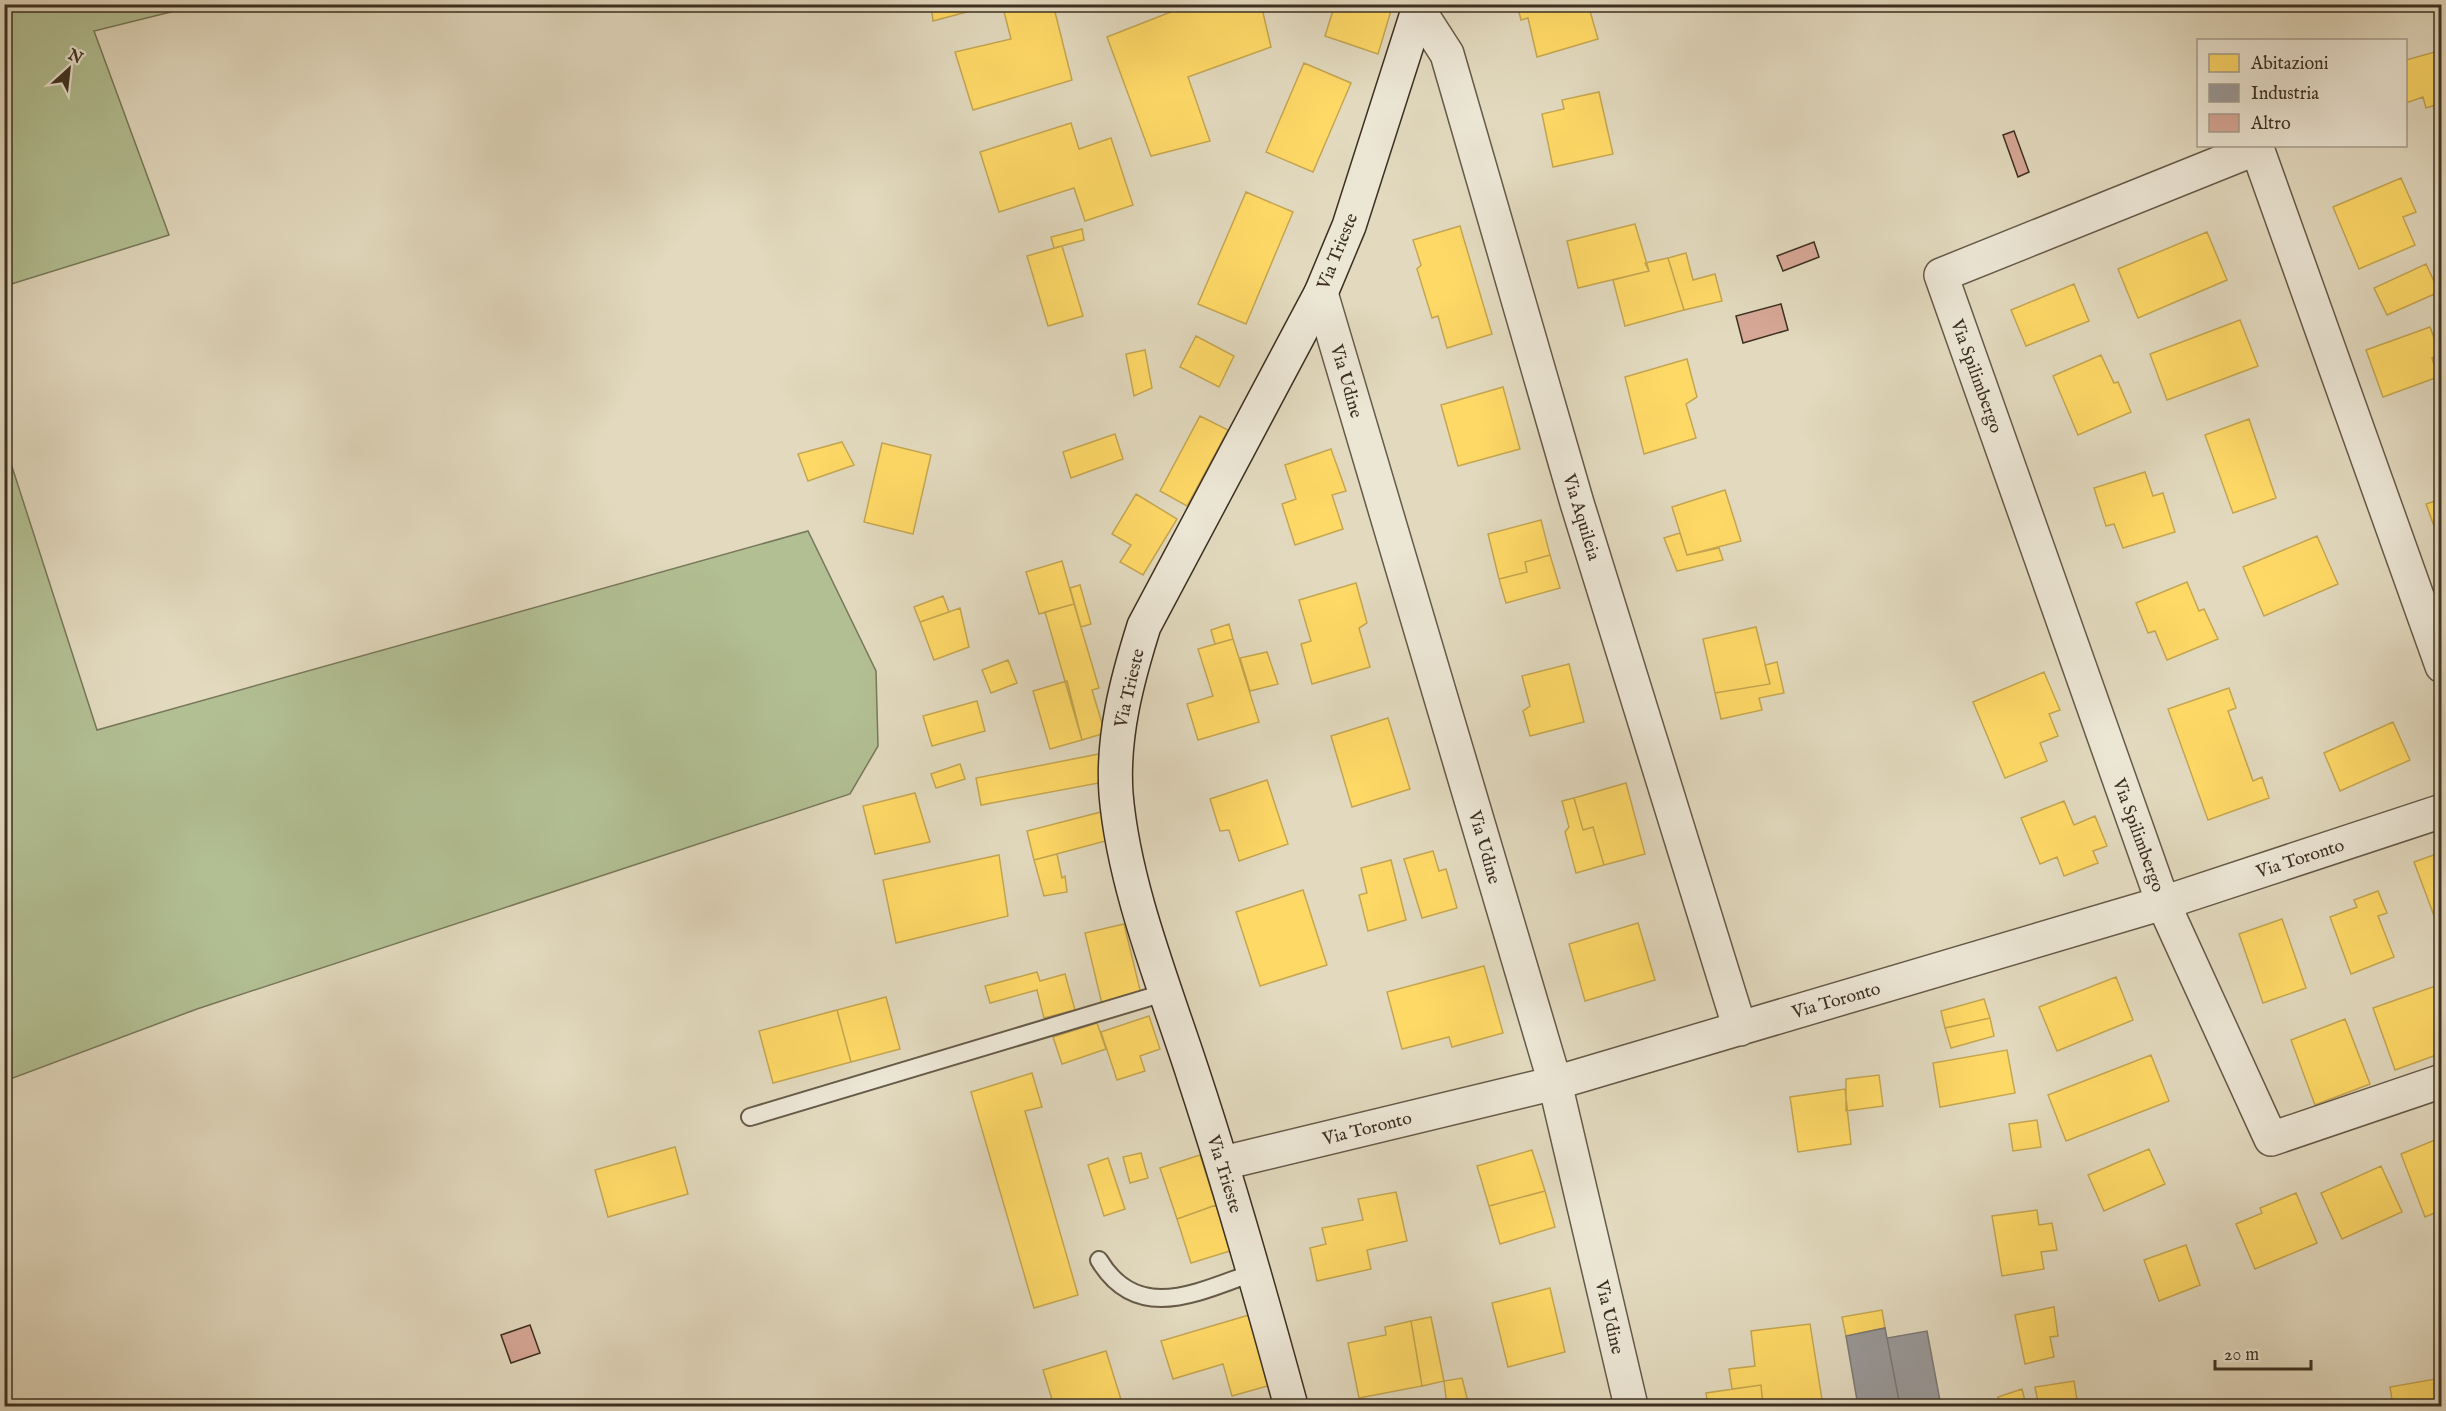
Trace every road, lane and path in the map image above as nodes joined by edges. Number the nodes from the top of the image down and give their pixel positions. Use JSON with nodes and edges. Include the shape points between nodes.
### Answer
{"nodes":[{"id":1,"x":1419,"y":7,"type":"edge"},
{"id":2,"x":1321,"y":293,"type":"junction"},
{"id":3,"x":2442,"y":666,"type":"edge"},
{"id":4,"x":2442,"y":811,"type":"edge"},
{"id":5,"x":2163,"y":903,"type":"junction"},
{"id":6,"x":1167,"y":992,"type":"junction"},
{"id":7,"x":1740,"y":1029,"type":"junction"},
{"id":8,"x":2442,"y":1081,"type":"edge"},
{"id":9,"x":1555,"y":1083,"type":"junction"},
{"id":10,"x":750,"y":1117,"type":"dead end"},
{"id":11,"x":1223,"y":1163,"type":"junction"},
{"id":12,"x":1099,"y":1260,"type":"dead end"},
{"id":13,"x":1255,"y":1272,"type":"junction"},
{"id":14,"x":1291,"y":1407,"type":"edge"},
{"id":15,"x":1631,"y":1407,"type":"edge"}],
"edges":[{"from":1,"to":2,"type":"street","name":"Via Trieste","via":[[1349,226]]},
{"from":1,"to":7,"type":"street","name":"Via Aquileia","via":[[1447,54],[1577,503]]},
{"from":2,"to":6,"type":"street","name":"Via Trieste","via":[[1144,626],[1127,678],[1118,728],[1116,793],[1127,870]]},
{"from":2,"to":9,"type":"street","name":"Via Udine"},
{"from":3,"to":5,"type":"street","name":"Via Spilimbergo","via":[[2257,148],[1941,275]]},
{"from":4,"to":5,"type":"street","name":"Via Toronto"},
{"from":5,"to":7,"type":"street","name":"Via Toronto"},
{"from":5,"to":8,"type":"street","name":"Via Spilimbergo","via":[[2271,1139]]},
{"from":6,"to":10,"type":"lane"},
{"from":6,"to":11,"type":"street","name":"Via Trieste"},
{"from":7,"to":9,"type":"street","name":"Via Toronto"},
{"from":9,"to":11,"type":"street","name":"Via Toronto"},
{"from":9,"to":15,"type":"street","name":"Via Udine"},
{"from":11,"to":13,"type":"street","name":"Via Trieste"},
{"from":12,"to":13,"type":"lane","via":[[1109,1277],[1145,1297],[1159,1299],[1182,1298]]},
{"from":13,"to":14,"type":"street","name":"Via Trieste"}]}
